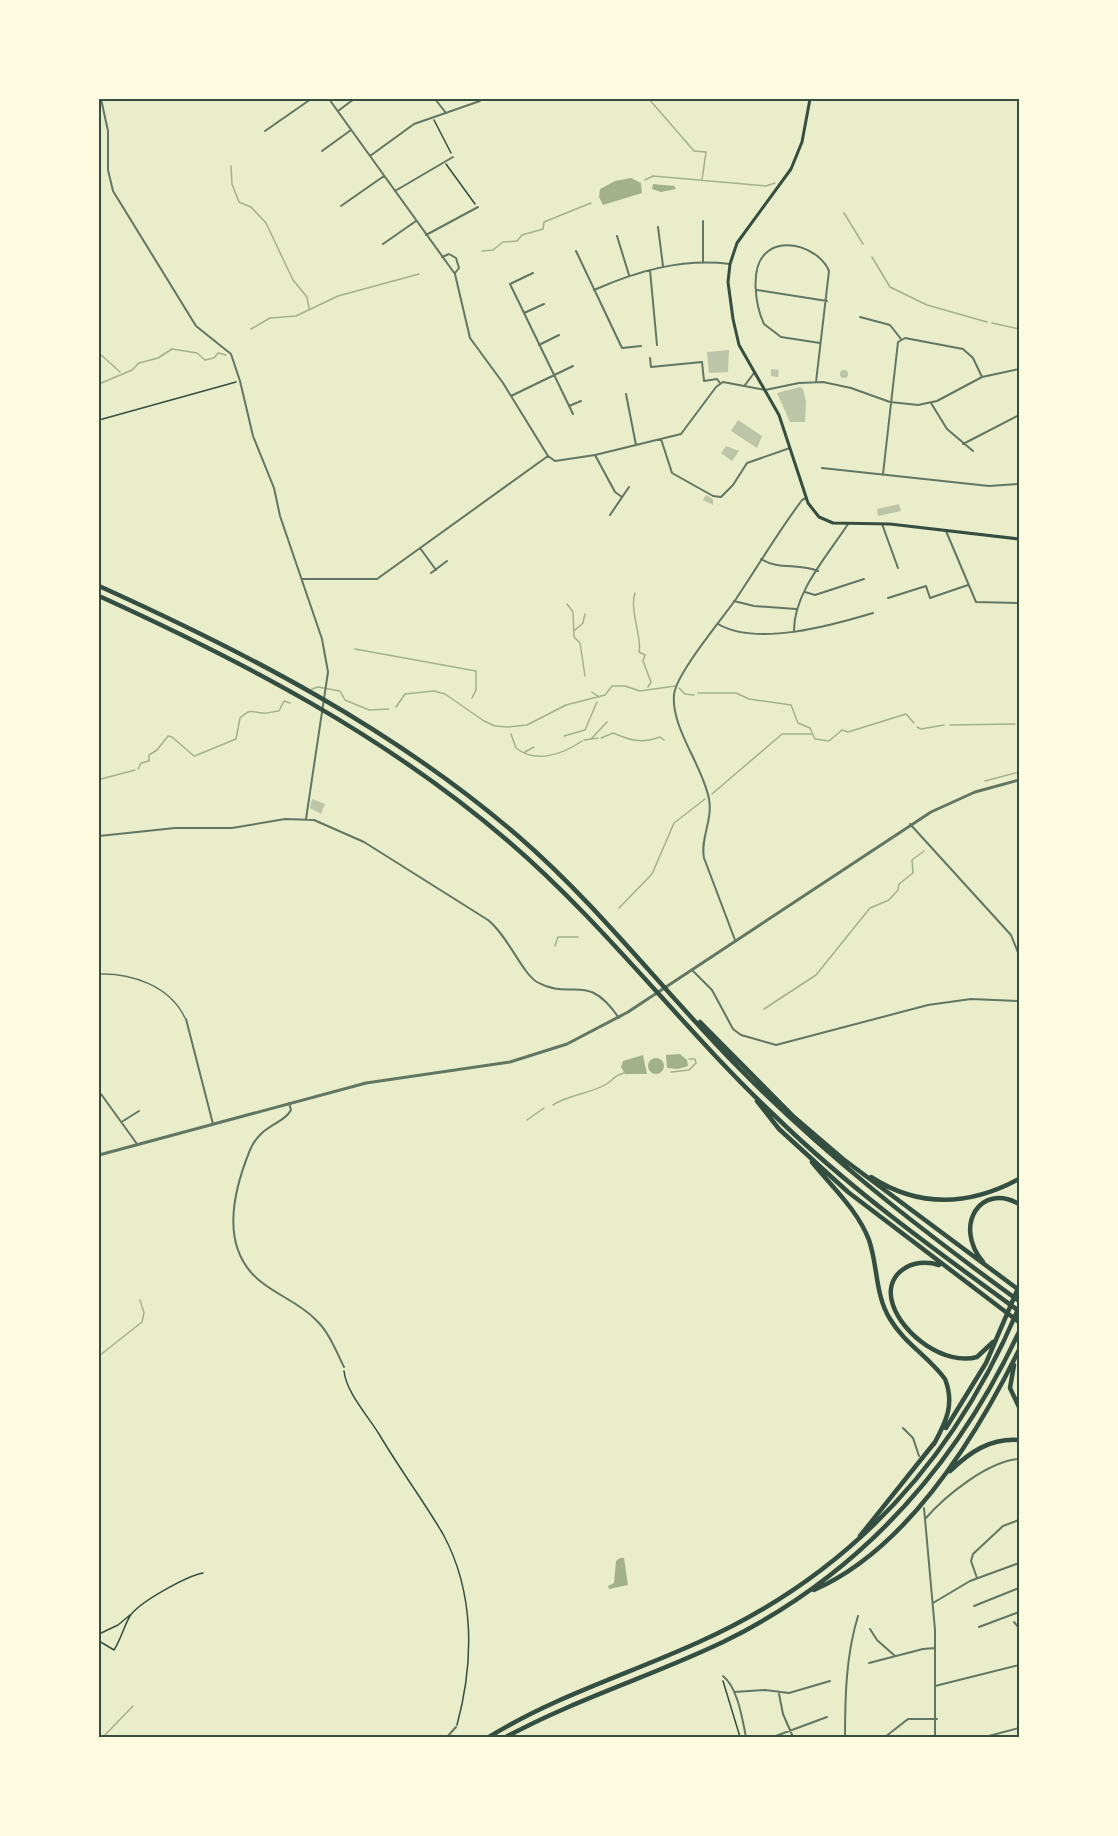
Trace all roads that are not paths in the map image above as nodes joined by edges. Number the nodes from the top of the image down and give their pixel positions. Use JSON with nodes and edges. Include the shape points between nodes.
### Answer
{"nodes":[{"id":1,"x":101,"y":99,"type":"edge"},
{"id":2,"x":311,"y":99,"type":"edge"},
{"id":3,"x":329,"y":99,"type":"edge"},
{"id":4,"x":354,"y":99,"type":"edge"},
{"id":5,"x":435,"y":99,"type":"edge"},
{"id":6,"x":484,"y":99,"type":"edge"},
{"id":7,"x":810,"y":99,"type":"edge"},
{"id":8,"x":480,"y":100,"type":"edge"},
{"id":9,"x":338,"y":111,"type":"junction"},
{"id":10,"x":447,"y":113,"type":"junction"},
{"id":11,"x":351,"y":130,"type":"junction"},
{"id":12,"x":265,"y":131,"type":"dead end"},
{"id":13,"x":322,"y":151,"type":"dead end"},
{"id":14,"x":369,"y":156,"type":"junction"},
{"id":15,"x":453,"y":157,"type":"road end"},
{"id":16,"x":384,"y":176,"type":"junction"},
{"id":17,"x":395,"y":191,"type":"junction"},
{"id":18,"x":341,"y":206,"type":"dead end"},
{"id":19,"x":478,"y":207,"type":"road end"},
{"id":20,"x":416,"y":221,"type":"junction"},
{"id":21,"x":703,"y":221,"type":"dead end"},
{"id":22,"x":658,"y":227,"type":"dead end"},
{"id":23,"x":426,"y":235,"type":"junction"},
{"id":24,"x":617,"y":236,"type":"dead end"},
{"id":25,"x":383,"y":244,"type":"dead end"},
{"id":26,"x":576,"y":251,"type":"dead end"},
{"id":27,"x":442,"y":257,"type":"junction"},
{"id":28,"x":703,"y":263,"type":"junction"},
{"id":29,"x":730,"y":264,"type":"junction"},
{"id":30,"x":663,"y":266,"type":"junction"},
{"id":31,"x":650,"y":269,"type":"junction"},
{"id":32,"x":532,"y":273,"type":"dead end"},
{"id":33,"x":454,"y":274,"type":"junction"},
{"id":34,"x":629,"y":275,"type":"junction"},
{"id":35,"x":594,"y":290,"type":"junction"},
{"id":36,"x":757,"y":290,"type":"junction"},
{"id":37,"x":827,"y":301,"type":"junction"},
{"id":38,"x":544,"y":304,"type":"dead end"},
{"id":39,"x":524,"y":313,"type":"junction"},
{"id":40,"x":860,"y":317,"type":"dead end"},
{"id":41,"x":559,"y":335,"type":"dead end"},
{"id":42,"x":901,"y":339,"type":"junction"},
{"id":43,"x":820,"y":342,"type":"junction"},
{"id":44,"x":539,"y":345,"type":"junction"},
{"id":45,"x":657,"y":345,"type":"dead end"},
{"id":46,"x":641,"y":346,"type":"dead end"},
{"id":47,"x":650,"y":358,"type":"dead end"},
{"id":48,"x":573,"y":366,"type":"dead end"},
{"id":49,"x":1019,"y":369,"type":"edge"},
{"id":50,"x":754,"y":373,"type":"junction"},
{"id":51,"x":554,"y":375,"type":"junction"},
{"id":52,"x":982,"y":377,"type":"junction"},
{"id":53,"x":816,"y":382,"type":"junction"},
{"id":54,"x":720,"y":383,"type":"junction"},
{"id":55,"x":744,"y":386,"type":"junction"},
{"id":56,"x":765,"y":390,"type":"junction"},
{"id":57,"x":626,"y":393,"type":"dead end"},
{"id":58,"x":511,"y":396,"type":"junction"},
{"id":59,"x":581,"y":401,"type":"dead end"},
{"id":60,"x":890,"y":402,"type":"junction"},
{"id":61,"x":931,"y":403,"type":"junction"},
{"id":62,"x":569,"y":406,"type":"junction"},
{"id":63,"x":573,"y":414,"type":"dead end"},
{"id":64,"x":1019,"y":415,"type":"edge"},
{"id":65,"x":660,"y":439,"type":"junction"},
{"id":66,"x":963,"y":444,"type":"junction"},
{"id":67,"x":636,"y":445,"type":"junction"},
{"id":68,"x":790,"y":448,"type":"junction"},
{"id":69,"x":973,"y":451,"type":"dead end"},
{"id":70,"x":595,"y":455,"type":"junction"},
{"id":71,"x":548,"y":456,"type":"junction"},
{"id":72,"x":822,"y":468,"type":"dead end"},
{"id":73,"x":883,"y":474,"type":"junction"},
{"id":74,"x":1019,"y":484,"type":"edge"},
{"id":75,"x":629,"y":487,"type":"dead end"},
{"id":76,"x":622,"y":497,"type":"junction"},
{"id":77,"x":806,"y":498,"type":"junction"},
{"id":78,"x":610,"y":515,"type":"dead end"},
{"id":79,"x":848,"y":524,"type":"junction"},
{"id":80,"x":882,"y":524,"type":"junction"},
{"id":81,"x":946,"y":530,"type":"junction"},
{"id":82,"x":1019,"y":539,"type":"edge"},
{"id":83,"x":420,"y":548,"type":"junction"},
{"id":84,"x":761,"y":559,"type":"junction"},
{"id":85,"x":447,"y":561,"type":"dead end"},
{"id":86,"x":898,"y":568,"type":"dead end"},
{"id":87,"x":436,"y":570,"type":"junction"},
{"id":88,"x":818,"y":571,"type":"junction"},
{"id":89,"x":431,"y":573,"type":"dead end"},
{"id":90,"x":302,"y":579,"type":"junction"},
{"id":91,"x":864,"y":579,"type":"dead end"},
{"id":92,"x":968,"y":585,"type":"junction"},
{"id":93,"x":99,"y":586,"type":"edge"},
{"id":94,"x":805,"y":592,"type":"junction"},
{"id":95,"x":99,"y":596,"type":"edge"},
{"id":96,"x":888,"y":598,"type":"dead end"},
{"id":97,"x":734,"y":601,"type":"junction"},
{"id":98,"x":1019,"y":603,"type":"edge"},
{"id":99,"x":797,"y":610,"type":"junction"},
{"id":100,"x":873,"y":612,"type":"dead end"},
{"id":101,"x":718,"y":624,"type":"junction"},
{"id":102,"x":794,"y":632,"type":"junction"},
{"id":103,"x":1019,"y":780,"type":"edge"},
{"id":104,"x":306,"y":819,"type":"junction"},
{"id":105,"x":910,"y":824,"type":"junction"},
{"id":106,"x":99,"y":836,"type":"edge"},
{"id":107,"x":735,"y":940,"type":"junction"},
{"id":108,"x":1019,"y":956,"type":"edge"},
{"id":109,"x":692,"y":970,"type":"junction"},
{"id":110,"x":99,"y":974,"type":"edge"},
{"id":111,"x":1019,"y":1001,"type":"edge"},
{"id":112,"x":680,"y":1004,"type":"junction"},
{"id":113,"x":186,"y":1018,"type":"joint"},
{"id":114,"x":619,"y":1018,"type":"junction"},
{"id":115,"x":99,"y":1096,"type":"edge"},
{"id":116,"x":754,"y":1096,"type":"junction"},
{"id":117,"x":289,"y":1103,"type":"junction"},
{"id":118,"x":138,"y":1111,"type":"dead end"},
{"id":119,"x":122,"y":1122,"type":"junction"},
{"id":120,"x":213,"y":1124,"type":"junction"},
{"id":121,"x":137,"y":1144,"type":"junction"},
{"id":122,"x":99,"y":1155,"type":"edge"},
{"id":123,"x":807,"y":1156,"type":"junction"},
{"id":124,"x":843,"y":1159,"type":"junction"},
{"id":125,"x":1019,"y":1179,"type":"edge"},
{"id":126,"x":1019,"y":1204,"type":"edge"},
{"id":127,"x":986,"y":1266,"type":"junction"},
{"id":128,"x":963,"y":1281,"type":"junction"},
{"id":129,"x":1019,"y":1288,"type":"edge"},
{"id":130,"x":1019,"y":1300,"type":"edge"},
{"id":131,"x":1019,"y":1309,"type":"edge"},
{"id":132,"x":1016,"y":1322,"type":"edge"},
{"id":133,"x":1002,"y":1327,"type":"junction"},
{"id":134,"x":1019,"y":1332,"type":"edge"},
{"id":135,"x":1019,"y":1350,"type":"edge"},
{"id":136,"x":344,"y":1367,"type":"road end"},
{"id":137,"x":1019,"y":1407,"type":"edge"},
{"id":138,"x":903,"y":1428,"type":"dead end"},
{"id":139,"x":1019,"y":1440,"type":"edge"},
{"id":140,"x":934,"y":1444,"type":"junction"},
{"id":141,"x":919,"y":1456,"type":"dead end"},
{"id":142,"x":1019,"y":1459,"type":"edge"},
{"id":143,"x":941,"y":1479,"type":"junction"},
{"id":144,"x":924,"y":1508,"type":"dead end"},
{"id":145,"x":926,"y":1519,"type":"junction"},
{"id":146,"x":1019,"y":1520,"type":"edge"},
{"id":147,"x":850,"y":1547,"type":"junction"},
{"id":148,"x":1019,"y":1563,"type":"edge"},
{"id":149,"x":977,"y":1578,"type":"junction"},
{"id":150,"x":1019,"y":1588,"type":"edge"},
{"id":151,"x":807,"y":1593,"type":"junction"},
{"id":152,"x":933,"y":1603,"type":"junction"},
{"id":153,"x":974,"y":1606,"type":"dead end"},
{"id":154,"x":1019,"y":1612,"type":"edge"},
{"id":155,"x":858,"y":1616,"type":"dead end"},
{"id":156,"x":1014,"y":1622,"type":"dead end"},
{"id":157,"x":979,"y":1627,"type":"dead end"},
{"id":158,"x":1019,"y":1628,"type":"edge"},
{"id":159,"x":870,"y":1629,"type":"dead end"},
{"id":160,"x":935,"y":1648,"type":"junction"},
{"id":161,"x":895,"y":1656,"type":"junction"},
{"id":162,"x":869,"y":1664,"type":"dead end"},
{"id":163,"x":1019,"y":1665,"type":"edge"},
{"id":164,"x":723,"y":1676,"type":"road end"},
{"id":165,"x":830,"y":1681,"type":"dead end"},
{"id":166,"x":935,"y":1686,"type":"junction"},
{"id":167,"x":734,"y":1692,"type":"junction"},
{"id":168,"x":779,"y":1694,"type":"junction"},
{"id":169,"x":827,"y":1717,"type":"dead end"},
{"id":170,"x":937,"y":1719,"type":"junction"},
{"id":171,"x":456,"y":1728,"type":"road end"},
{"id":172,"x":1018,"y":1728,"type":"edge"},
{"id":173,"x":789,"y":1730,"type":"junction"},
{"id":174,"x":447,"y":1737,"type":"edge"},
{"id":175,"x":489,"y":1737,"type":"edge"},
{"id":176,"x":506,"y":1737,"type":"edge"},
{"id":177,"x":746,"y":1737,"type":"edge"},
{"id":178,"x":773,"y":1737,"type":"edge"},
{"id":179,"x":792,"y":1737,"type":"edge"},
{"id":180,"x":845,"y":1737,"type":"edge"},
{"id":181,"x":885,"y":1737,"type":"edge"},
{"id":182,"x":935,"y":1737,"type":"edge"},
{"id":183,"x":985,"y":1737,"type":"edge"}],
"edges":[{"from":1,"to":90,"type":"street","via":[[109,138],[108,170],[116,199],[143,236],[196,326],[231,354],[253,436],[274,488]]},
{"from":2,"to":12,"type":"street"},
{"from":3,"to":9,"type":"street"},
{"from":4,"to":9,"type":"street"},
{"from":5,"to":10,"type":"street"},
{"from":6,"to":8,"type":"lane"},
{"from":7,"to":29,"type":"main road","via":[[802,142],[791,169],[742,234]]},
{"from":8,"to":10,"type":"street"},
{"from":9,"to":11,"type":"street"},
{"from":10,"to":14,"type":"street","via":[[414,124]]},
{"from":11,"to":13,"type":"street"},
{"from":11,"to":14,"type":"street"},
{"from":14,"to":16,"type":"street"},
{"from":15,"to":17,"type":"street"},
{"from":16,"to":17,"type":"street"},
{"from":16,"to":18,"type":"street"},
{"from":17,"to":20,"type":"street"},
{"from":19,"to":23,"type":"street"},
{"from":20,"to":23,"type":"street"},
{"from":20,"to":25,"type":"street"},
{"from":21,"to":28,"type":"street"},
{"from":22,"to":30,"type":"street"},
{"from":23,"to":27,"type":"street"},
{"from":24,"to":34,"type":"street"},
{"from":26,"to":35,"type":"street"},
{"from":27,"to":33,"type":"street"},
{"from":27,"to":33,"type":"street","via":[[449,254],[456,258],[459,268]]},
{"from":28,"to":29,"type":"street"},
{"from":28,"to":30,"type":"street"},
{"from":29,"to":50,"type":"main road","via":[[728,282],[734,328]]},
{"from":30,"to":31,"type":"street"},
{"from":31,"to":34,"type":"street"},
{"from":31,"to":45,"type":"street"},
{"from":32,"to":39,"type":"street","via":[[510,284]]},
{"from":33,"to":58,"type":"street","via":[[470,338]]},
{"from":34,"to":35,"type":"street"},
{"from":35,"to":46,"type":"street","via":[[622,348]]},
{"from":36,"to":37,"type":"street"},
{"from":36,"to":37,"type":"street","via":[[763,255],[780,246],[796,246],[814,254],[827,266]]},
{"from":36,"to":43,"type":"street","via":[[761,318],[767,328],[781,337]]},
{"from":37,"to":43,"type":"street"},
{"from":38,"to":39,"type":"street"},
{"from":39,"to":44,"type":"street"},
{"from":40,"to":42,"type":"street","via":[[890,325]]},
{"from":41,"to":44,"type":"street"},
{"from":42,"to":52,"type":"street","via":[[963,349],[973,358]]},
{"from":42,"to":60,"type":"street","via":[[896,345]]},
{"from":43,"to":53,"type":"street"},
{"from":44,"to":51,"type":"street"},
{"from":47,"to":54,"type":"street","via":[[651,367],[702,362],[704,381],[717,379]]},
{"from":48,"to":51,"type":"street"},
{"from":49,"to":52,"type":"street"},
{"from":50,"to":55,"type":"street"},
{"from":50,"to":56,"type":"main road"},
{"from":51,"to":58,"type":"street"},
{"from":51,"to":62,"type":"street"},
{"from":52,"to":61,"type":"street"},
{"from":53,"to":56,"type":"street"},
{"from":53,"to":60,"type":"street"},
{"from":54,"to":55,"type":"street"},
{"from":54,"to":65,"type":"street","via":[[684,432]]},
{"from":55,"to":56,"type":"street"},
{"from":56,"to":68,"type":"main road","via":[[781,419]]},
{"from":57,"to":67,"type":"street"},
{"from":58,"to":71,"type":"street"},
{"from":59,"to":62,"type":"street"},
{"from":60,"to":61,"type":"street"},
{"from":60,"to":73,"type":"street"},
{"from":61,"to":66,"type":"street","via":[[947,429]]},
{"from":62,"to":63,"type":"street"},
{"from":64,"to":66,"type":"street"},
{"from":65,"to":67,"type":"street"},
{"from":65,"to":68,"type":"street","via":[[672,473],[721,497],[751,460]]},
{"from":66,"to":69,"type":"street"},
{"from":67,"to":70,"type":"street"},
{"from":68,"to":77,"type":"main road"},
{"from":70,"to":71,"type":"street","via":[[563,462]]},
{"from":70,"to":76,"type":"street","via":[[615,492]]},
{"from":71,"to":83,"type":"street"},
{"from":72,"to":73,"type":"street"},
{"from":73,"to":74,"type":"street","via":[[999,486]]},
{"from":75,"to":76,"type":"street"},
{"from":76,"to":78,"type":"street"},
{"from":77,"to":79,"type":"main road","via":[[824,520]]},
{"from":77,"to":84,"type":"street"},
{"from":79,"to":80,"type":"main road"},
{"from":79,"to":88,"type":"street"},
{"from":80,"to":81,"type":"main road"},
{"from":80,"to":86,"type":"street"},
{"from":81,"to":82,"type":"main road"},
{"from":81,"to":92,"type":"street"},
{"from":83,"to":87,"type":"street"},
{"from":83,"to":90,"type":"street","via":[[377,579]]},
{"from":84,"to":88,"type":"street"},
{"from":84,"to":97,"type":"street"},
{"from":85,"to":87,"type":"street"},
{"from":87,"to":89,"type":"street"},
{"from":88,"to":94,"type":"street"},
{"from":90,"to":104,"type":"street","via":[[326,653],[326,687]]},
{"from":91,"to":94,"type":"street","via":[[815,595]]},
{"from":92,"to":96,"type":"street","via":[[930,598],[926,586]]},
{"from":92,"to":98,"type":"street","via":[[978,603]]},
{"from":93,"to":112,"type":"highway","via":[[252,661],[380,734],[437,772],[520,838],[588,902]]},
{"from":94,"to":99,"type":"street"},
{"from":95,"to":116,"type":"highway","via":[[248,669],[375,741],[470,810],[542,872],[620,950]]},
{"from":97,"to":99,"type":"street"},
{"from":97,"to":101,"type":"street"},
{"from":99,"to":102,"type":"street"},
{"from":100,"to":102,"type":"street"},
{"from":101,"to":102,"type":"street","via":[[756,633]]},
{"from":101,"to":107,"type":"street","via":[[681,679],[674,697],[709,799],[704,858]]},
{"from":103,"to":105,"type":"street","via":[[975,792]]},
{"from":104,"to":106,"type":"street"},
{"from":104,"to":114,"type":"street","via":[[364,842],[488,920],[503,933],[537,982],[596,993]]},
{"from":105,"to":107,"type":"street"},
{"from":105,"to":108,"type":"street","via":[[1011,935]]},
{"from":107,"to":109,"type":"street"},
{"from":109,"to":111,"type":"street","via":[[712,990],[733,1029],[778,1045],[928,1005],[971,999]]},
{"from":109,"to":114,"type":"street"},
{"from":110,"to":113,"type":"lane","via":[[130,976],[158,989],[175,1002]]},
{"from":112,"to":124,"type":"highway","via":[[794,1117]]},
{"from":112,"to":130,"type":"highway","via":[[739,1068],[839,1163]]},
{"from":113,"to":120,"type":"street"},
{"from":114,"to":117,"type":"street","via":[[583,1037],[529,1057],[382,1079]]},
{"from":115,"to":119,"type":"street"},
{"from":116,"to":123,"type":"highway","via":[[763,1112]]},
{"from":116,"to":131,"type":"highway","via":[[853,1185]]},
{"from":117,"to":120,"type":"street"},
{"from":117,"to":136,"type":"street","via":[[291,1110],[287,1116],[266,1128],[250,1150],[236,1197],[233,1236],[249,1270],[318,1321]]},
{"from":118,"to":119,"type":"street"},
{"from":119,"to":121,"type":"street"},
{"from":120,"to":121,"type":"street"},
{"from":121,"to":122,"type":"street"},
{"from":123,"to":128,"type":"highway"},
{"from":123,"to":140,"type":"highway","via":[[864,1228],[890,1320],[945,1379],[950,1412]]},
{"from":124,"to":125,"type":"highway","via":[[903,1194],[932,1201],[974,1197]]},
{"from":124,"to":127,"type":"highway"},
{"from":126,"to":127,"type":"highway","via":[[994,1199],[973,1215],[969,1238]]},
{"from":127,"to":129,"type":"highway"},
{"from":128,"to":132,"type":"highway"},
{"from":128,"to":133,"type":"highway","via":[[937,1264],[911,1264],[894,1281],[892,1303],[913,1334],[954,1358],[970,1359],[982,1354]]},
{"from":129,"to":133,"type":"highway"},
{"from":131,"to":132,"type":"highway"},
{"from":132,"to":147,"type":"highway","via":[[982,1386],[942,1448],[897,1503]]},
{"from":133,"to":140,"type":"highway","via":[[975,1383]]},
{"from":134,"to":151,"type":"highway","via":[[978,1412],[936,1472],[858,1554]]},
{"from":135,"to":137,"type":"highway","via":[[1010,1383]]},
{"from":135,"to":143,"type":"highway","via":[[980,1424]]},
{"from":138,"to":141,"type":"street","via":[[913,1438]]},
{"from":139,"to":143,"type":"highway","via":[[993,1442],[976,1450]]},
{"from":140,"to":147,"type":"highway"},
{"from":142,"to":145,"type":"street","via":[[1004,1462],[959,1487],[941,1500]]},
{"from":143,"to":151,"type":"highway","via":[[869,1555],[826,1585]]},
{"from":144,"to":145,"type":"street"},
{"from":145,"to":152,"type":"street"},
{"from":146,"to":149,"type":"street","via":[[1003,1526],[973,1554],[971,1561]]},
{"from":147,"to":175,"type":"highway","via":[[802,1585],[737,1624],[555,1701]]},
{"from":148,"to":149,"type":"street"},
{"from":149,"to":152,"type":"street"},
{"from":150,"to":153,"type":"street"},
{"from":151,"to":176,"type":"highway","via":[[722,1642],[585,1698]]},
{"from":152,"to":160,"type":"street"},
{"from":154,"to":157,"type":"street"},
{"from":155,"to":180,"type":"street","via":[[850,1640]]},
{"from":156,"to":158,"type":"street"},
{"from":159,"to":161,"type":"street"},
{"from":160,"to":161,"type":"street"},
{"from":160,"to":166,"type":"street"},
{"from":161,"to":162,"type":"street"},
{"from":163,"to":166,"type":"street"},
{"from":164,"to":167,"type":"street"},
{"from":165,"to":168,"type":"street"},
{"from":166,"to":170,"type":"street"},
{"from":167,"to":168,"type":"street","via":[[765,1690]]},
{"from":167,"to":177,"type":"street"},
{"from":168,"to":173,"type":"street"},
{"from":169,"to":173,"type":"street"},
{"from":170,"to":181,"type":"street","via":[[908,1719]]},
{"from":170,"to":182,"type":"street"},
{"from":171,"to":174,"type":"street"},
{"from":172,"to":183,"type":"street"},
{"from":173,"to":178,"type":"street"},
{"from":173,"to":179,"type":"street"}]}
